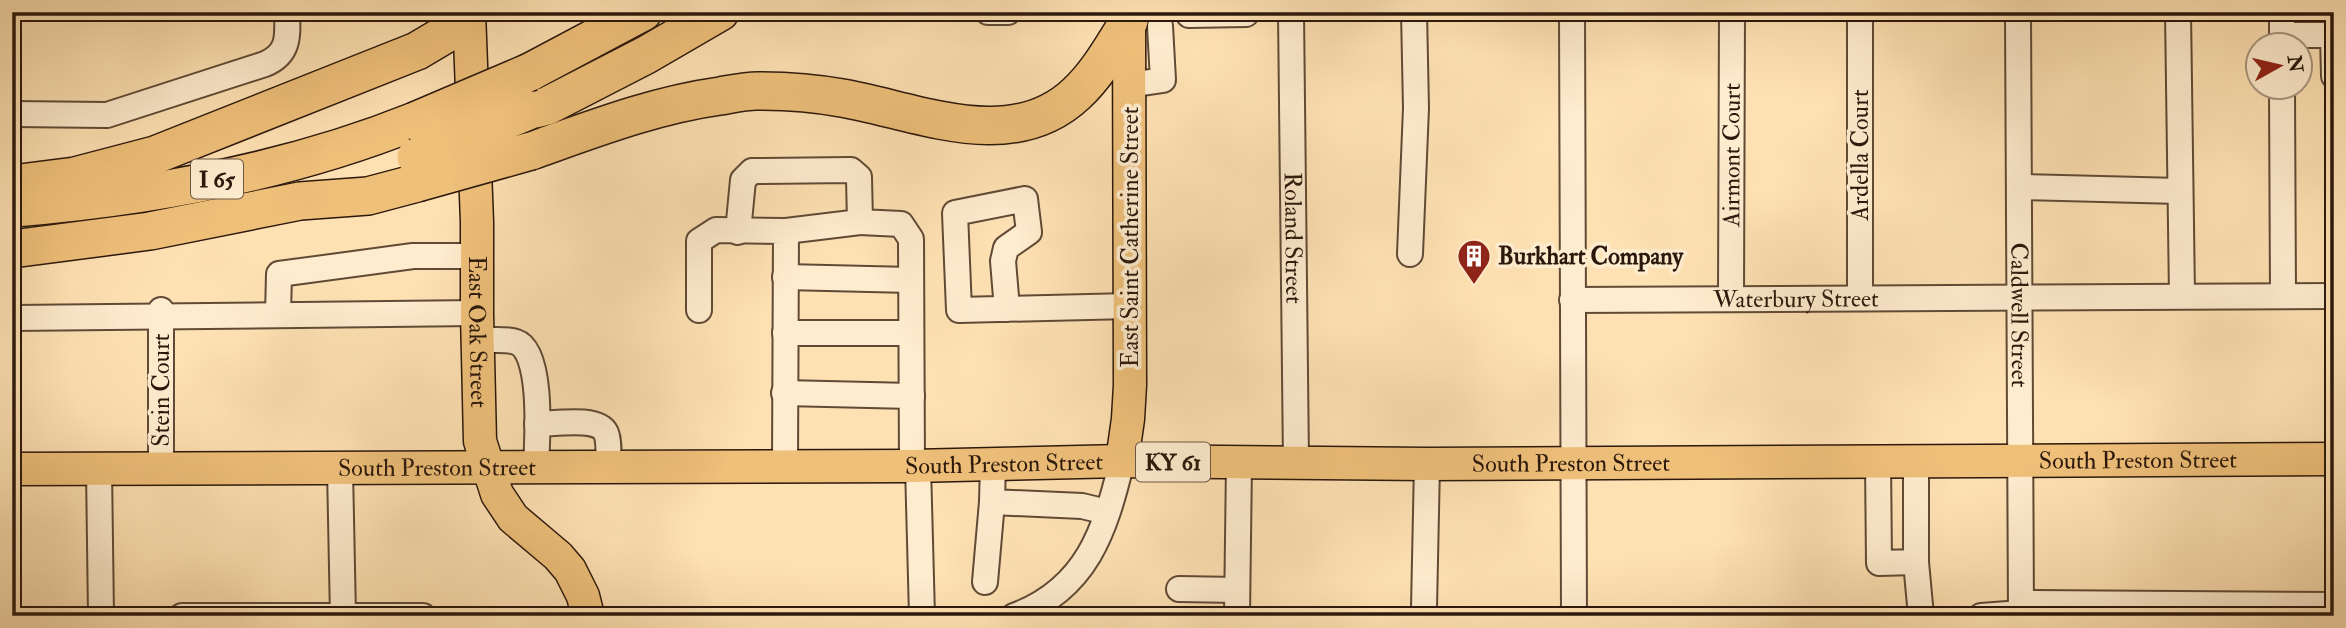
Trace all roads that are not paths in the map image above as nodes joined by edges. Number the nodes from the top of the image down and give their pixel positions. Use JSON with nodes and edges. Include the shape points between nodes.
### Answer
{"nodes":[{"id":1,"x":288,"y":12,"type":"edge"},
{"id":2,"x":467,"y":12,"type":"edge"},
{"id":3,"x":988,"y":12,"type":"edge"},
{"id":4,"x":1008,"y":12,"type":"edge"},
{"id":5,"x":1246,"y":12,"type":"edge"},
{"id":6,"x":1290,"y":12,"type":"edge"},
{"id":7,"x":1414,"y":12,"type":"edge"},
{"id":8,"x":1572,"y":12,"type":"edge"},
{"id":9,"x":1732,"y":12,"type":"edge"},
{"id":10,"x":1860,"y":12,"type":"edge"},
{"id":11,"x":2018,"y":12,"type":"edge"},
{"id":12,"x":2178,"y":12,"type":"edge"},
{"id":13,"x":1189,"y":14,"type":"edge"},
{"id":14,"x":714,"y":16,"type":"edge"},
{"id":15,"x":635,"y":17,"type":"edge"},
{"id":16,"x":1137,"y":21,"type":"edge"},
{"id":17,"x":2282,"y":31,"type":"edge"},
{"id":18,"x":2333,"y":35,"type":"edge"},
{"id":19,"x":2334,"y":76,"type":"edge"},
{"id":20,"x":2282,"y":102,"type":"edge"},
{"id":21,"x":12,"y":114,"type":"edge"},
{"id":22,"x":417,"y":170,"type":"junction"},
{"id":23,"x":12,"y":184,"type":"edge"},
{"id":24,"x":2019,"y":187,"type":"junction"},
{"id":25,"x":2180,"y":191,"type":"junction"},
{"id":26,"x":12,"y":208,"type":"edge"},
{"id":27,"x":860,"y":222,"type":"junction"},
{"id":28,"x":786,"y":231,"type":"junction"},
{"id":29,"x":738,"y":232,"type":"junction"},
{"id":30,"x":12,"y":249,"type":"edge"},
{"id":31,"x":1410,"y":254,"type":"dead end"},
{"id":32,"x":477,"y":256,"type":"junction"},
{"id":33,"x":785,"y":277,"type":"junction"},
{"id":34,"x":911,"y":281,"type":"junction"},
{"id":35,"x":2182,"y":296,"type":"junction"},
{"id":36,"x":2283,"y":296,"type":"junction"},
{"id":37,"x":2334,"y":296,"type":"edge"},
{"id":38,"x":1860,"y":298,"type":"junction"},
{"id":39,"x":2019,"y":298,"type":"junction"},
{"id":40,"x":1731,"y":299,"type":"junction"},
{"id":41,"x":1572,"y":300,"type":"junction"},
{"id":42,"x":1130,"y":306,"type":"junction"},
{"id":43,"x":1007,"y":309,"type":"junction"},
{"id":44,"x":699,"y":310,"type":"dead end"},
{"id":45,"x":161,"y":313,"type":"junction"},
{"id":46,"x":278,"y":314,"type":"junction"},
{"id":47,"x":12,"y":318,"type":"edge"},
{"id":48,"x":477,"y":327,"type":"junction"},
{"id":49,"x":785,"y":333,"type":"junction"},
{"id":50,"x":911,"y":333,"type":"junction"},
{"id":51,"x":784,"y":393,"type":"junction"},
{"id":52,"x":912,"y":396,"type":"junction"},
{"id":53,"x":537,"y":424,"type":"junction"},
{"id":54,"x":2334,"y":459,"type":"edge"},
{"id":55,"x":1122,"y":461,"type":"junction"},
{"id":56,"x":1878,"y":461,"type":"junction"},
{"id":57,"x":1916,"y":461,"type":"junction"},
{"id":58,"x":2020,"y":461,"type":"junction"},
{"id":59,"x":993,"y":462,"type":"junction"},
{"id":60,"x":1239,"y":463,"type":"junction"},
{"id":61,"x":1296,"y":463,"type":"junction"},
{"id":62,"x":1573,"y":463,"type":"junction"},
{"id":63,"x":1427,"y":464,"type":"junction"},
{"id":64,"x":785,"y":466,"type":"junction"},
{"id":65,"x":915,"y":466,"type":"junction"},
{"id":66,"x":537,"y":467,"type":"junction"},
{"id":67,"x":608,"y":467,"type":"junction"},
{"id":68,"x":340,"y":468,"type":"junction"},
{"id":69,"x":488,"y":468,"type":"junction"},
{"id":70,"x":12,"y":469,"type":"edge"},
{"id":71,"x":99,"y":469,"type":"junction"},
{"id":72,"x":161,"y":469,"type":"junction"},
{"id":73,"x":992,"y":502,"type":"junction"},
{"id":74,"x":1107,"y":512,"type":"junction"},
{"id":75,"x":1916,"y":562,"type":"junction"},
{"id":76,"x":985,"y":582,"type":"dead end"},
{"id":77,"x":1179,"y":590,"type":"dead end"},
{"id":78,"x":1237,"y":590,"type":"junction"},
{"id":79,"x":2334,"y":605,"type":"edge"},
{"id":80,"x":1424,"y":608,"type":"dead end"},
{"id":81,"x":2021,"y":611,"type":"edge"},
{"id":82,"x":219,"y":615,"type":"edge"},
{"id":83,"x":343,"y":615,"type":"edge"},
{"id":84,"x":101,"y":616,"type":"edge"},
{"id":85,"x":182,"y":616,"type":"edge"},
{"id":86,"x":424,"y":616,"type":"edge"},
{"id":87,"x":588,"y":616,"type":"edge"},
{"id":88,"x":922,"y":616,"type":"edge"},
{"id":89,"x":1014,"y":616,"type":"edge"},
{"id":90,"x":1237,"y":616,"type":"edge"},
{"id":91,"x":1574,"y":616,"type":"edge"},
{"id":92,"x":1921,"y":616,"type":"edge"},
{"id":93,"x":1981,"y":616,"type":"edge"}],
"edges":[{"from":1,"to":21,"type":"street","via":[[285,48],[265,64],[107,115]]},
{"from":2,"to":23,"type":"highway","via":[[444,36],[416,51],[155,155],[75,176]]},
{"from":2,"to":32,"type":"main road","name":"East Oak Street"},
{"from":3,"to":4,"type":"street"},
{"from":5,"to":13,"type":"street"},
{"from":6,"to":61,"type":"street","name":"Roland Street"},
{"from":7,"to":31,"type":"street","via":[[1416,108]]},
{"from":8,"to":41,"type":"street"},
{"from":9,"to":40,"type":"street","name":"Airmont Court"},
{"from":10,"to":38,"type":"street","name":"Ardella Court"},
{"from":11,"to":24,"type":"street","name":"Caldwell Street"},
{"from":12,"to":25,"type":"street"},
{"from":13,"to":16,"type":"street"},
{"from":14,"to":22,"type":"highway","bridge":true},
{"from":15,"to":26,"type":"highway","number":"I 65","bridge":true,"via":[[530,72],[338,148],[250,173],[159,191]]},
{"from":16,"to":22,"type":"highway","bridge":true,"via":[[1076,94],[1028,121],[988,126],[940,121],[832,97],[754,91],[644,113],[531,151]]},
{"from":16,"to":42,"type":"main road","name":"East Saint Catherine Street","via":[[1129,85]]},
{"from":17,"to":18,"type":"street"},
{"from":18,"to":19,"type":"street"},
{"from":20,"to":36,"type":"street"},
{"from":22,"to":30,"type":"highway","number":"I 65","via":[[368,196],[300,201],[150,231]]},
{"from":24,"to":25,"type":"street"},
{"from":24,"to":39,"type":"street","name":"Caldwell Street"},
{"from":25,"to":35,"type":"street"},
{"from":27,"to":28,"type":"street"},
{"from":27,"to":29,"type":"street","via":[[859,177],[852,170],[752,171],[743,180]]},
{"from":27,"to":34,"type":"street","via":[[901,224],[911,239]]},
{"from":28,"to":29,"type":"street"},
{"from":28,"to":33,"type":"street"},
{"from":29,"to":44,"type":"street","via":[[716,230],[699,241]]},
{"from":32,"to":46,"type":"street","via":[[413,256],[279,274]]},
{"from":32,"to":48,"type":"main road","name":"East Oak Street"},
{"from":33,"to":34,"type":"street"},
{"from":33,"to":49,"type":"street"},
{"from":34,"to":50,"type":"street"},
{"from":35,"to":36,"type":"street","name":"Waterbury Street"},
{"from":35,"to":39,"type":"street","name":"Waterbury Street"},
{"from":36,"to":37,"type":"street","name":"Waterbury Street"},
{"from":38,"to":39,"type":"street","name":"Waterbury Street"},
{"from":38,"to":40,"type":"street","name":"Waterbury Street"},
{"from":39,"to":58,"type":"street","name":"Caldwell Street"},
{"from":40,"to":41,"type":"street","name":"Waterbury Street"},
{"from":41,"to":62,"type":"street"},
{"from":42,"to":43,"type":"street"},
{"from":42,"to":55,"type":"main road","name":"East Saint Catherine Street","via":[[1129,395]]},
{"from":43,"to":43,"type":"street","via":[[960,310],[955,213],[1025,199],[1029,232],[1006,248],[1003,261]]},
{"from":45,"to":46,"type":"street"},
{"from":45,"to":47,"type":"street"},
{"from":45,"to":72,"type":"street","name":"Stein Court"},
{"from":46,"to":48,"type":"street"},
{"from":48,"to":53,"type":"street","via":[[524,347],[534,373]]},
{"from":48,"to":69,"type":"main road","name":"East Oak Street","via":[[480,441]]},
{"from":49,"to":50,"type":"street"},
{"from":49,"to":51,"type":"street"},
{"from":50,"to":52,"type":"street"},
{"from":51,"to":52,"type":"street"},
{"from":51,"to":64,"type":"street"},
{"from":52,"to":65,"type":"street"},
{"from":53,"to":66,"type":"street"},
{"from":53,"to":67,"type":"street","via":[[592,423],[601,427],[608,442]]},
{"from":54,"to":58,"type":"main road","name":"South Preston Street","number":"KY 61"},
{"from":55,"to":59,"type":"main road","name":"South Preston Street","number":"KY 61"},
{"from":55,"to":60,"type":"main road","name":"South Preston Street","number":"KY 61"},
{"from":55,"to":74,"type":"street"},
{"from":56,"to":57,"type":"main road","name":"South Preston Street","number":"KY 61"},
{"from":56,"to":62,"type":"main road","name":"South Preston Street","number":"KY 61"},
{"from":56,"to":75,"type":"street","via":[[1879,563]]},
{"from":57,"to":58,"type":"main road","name":"South Preston Street","number":"KY 61"},
{"from":57,"to":75,"type":"street"},
{"from":58,"to":81,"type":"street","name":"Caldwell Street"},
{"from":59,"to":65,"type":"main road","name":"South Preston Street","number":"KY 61"},
{"from":59,"to":73,"type":"street"},
{"from":60,"to":61,"type":"main road","name":"South Preston Street","number":"KY 61"},
{"from":60,"to":78,"type":"street"},
{"from":61,"to":63,"type":"main road","name":"South Preston Street","number":"KY 61"},
{"from":62,"to":63,"type":"main road","name":"South Preston Street","number":"KY 61"},
{"from":62,"to":91,"type":"street"},
{"from":63,"to":80,"type":"street"},
{"from":64,"to":65,"type":"main road","name":"South Preston Street","number":"KY 61"},
{"from":64,"to":67,"type":"main road","name":"South Preston Street","number":"KY 61"},
{"from":65,"to":88,"type":"street"},
{"from":66,"to":67,"type":"main road","name":"South Preston Street","number":"KY 61"},
{"from":66,"to":69,"type":"main road","name":"South Preston Street","number":"KY 61"},
{"from":68,"to":69,"type":"main road","name":"South Preston Street","number":"KY 61"},
{"from":68,"to":72,"type":"main road","name":"South Preston Street","number":"KY 61"},
{"from":68,"to":83,"type":"street"},
{"from":69,"to":87,"type":"main road","name":"East Oak Street","via":[[497,494],[513,518],[570,570]]},
{"from":70,"to":71,"type":"main road","name":"South Preston Street","number":"KY 61"},
{"from":71,"to":72,"type":"main road","name":"South Preston Street","number":"KY 61"},
{"from":71,"to":84,"type":"street"},
{"from":73,"to":74,"type":"street","via":[[1082,506]]},
{"from":73,"to":76,"type":"street"},
{"from":74,"to":89,"type":"street","via":[[1092,552],[1074,577],[1049,599]]},
{"from":75,"to":92,"type":"street"},
{"from":77,"to":78,"type":"street"},
{"from":78,"to":90,"type":"street"},
{"from":79,"to":81,"type":"street"},
{"from":81,"to":93,"type":"street"},
{"from":82,"to":83,"type":"street"},
{"from":82,"to":85,"type":"street"},
{"from":83,"to":86,"type":"street"}]}
